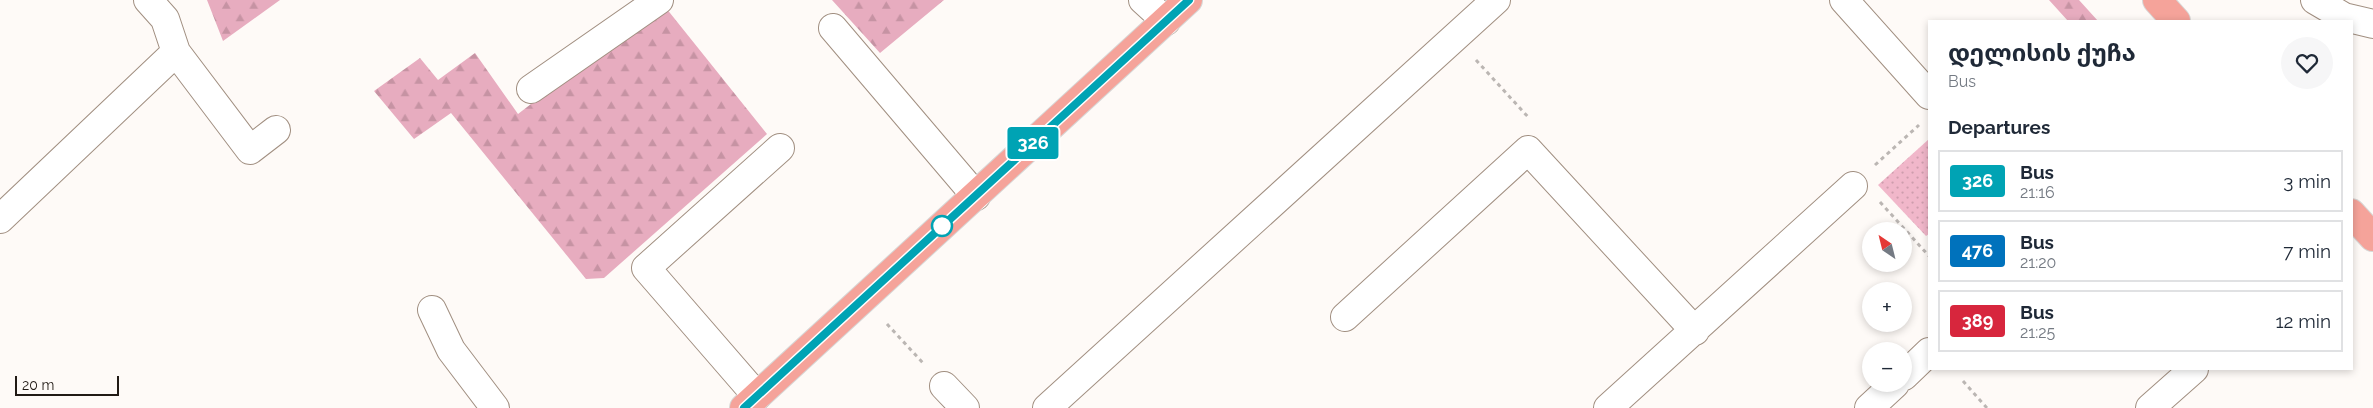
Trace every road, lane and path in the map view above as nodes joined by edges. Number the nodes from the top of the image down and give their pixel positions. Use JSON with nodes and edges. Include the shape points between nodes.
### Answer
{"nodes":[{"id":1,"x":148,"y":0,"type":"edge"},
{"id":2,"x":658,"y":0,"type":"edge"},
{"id":3,"x":1143,"y":0,"type":"edge"},
{"id":4,"x":1188,"y":0,"type":"edge"},
{"id":5,"x":1496,"y":0,"type":"edge"},
{"id":6,"x":1844,"y":0,"type":"edge"},
{"id":7,"x":2157,"y":0,"type":"edge"},
{"id":8,"x":2316,"y":0,"type":"edge"},
{"id":9,"x":2175,"y":20,"type":"edge"},
{"id":10,"x":1166,"y":21,"type":"junction"},
{"id":11,"x":2372,"y":24,"type":"edge"},
{"id":12,"x":833,"y":28,"type":"dead end"},
{"id":13,"x":1455,"y":37,"type":"junction"},
{"id":14,"x":2353,"y":41,"type":"edge"},
{"id":15,"x":176,"y":52,"type":"junction"},
{"id":16,"x":531,"y":89,"type":"dead end"},
{"id":17,"x":1928,"y":94,"type":"edge"},
{"id":18,"x":1922,"y":122,"type":"dead end"},
{"id":19,"x":276,"y":130,"type":"dead end"},
{"id":20,"x":780,"y":148,"type":"dead end"},
{"id":21,"x":1528,"y":150,"type":"junction"},
{"id":22,"x":1856,"y":183,"type":"junction"},
{"id":23,"x":976,"y":196,"type":"junction"},
{"id":24,"x":0,"y":219,"type":"edge"},
{"id":25,"x":1928,"y":255,"type":"edge"},
{"id":26,"x":432,"y":310,"type":"dead end"},
{"id":27,"x":1345,"y":317,"type":"dead end"},
{"id":28,"x":887,"y":324,"type":"dead end"},
{"id":29,"x":1695,"y":331,"type":"junction"},
{"id":30,"x":1928,"y":353,"type":"edge"},
{"id":31,"x":1912,"y":368,"type":"edge"},
{"id":32,"x":2193,"y":370,"type":"edge"},
{"id":33,"x":1963,"y":380,"type":"dead end"},
{"id":34,"x":944,"y":386,"type":"joint"},
{"id":35,"x":1888,"y":392,"type":"edge"},
{"id":36,"x":750,"y":402,"type":"edge"},
{"id":37,"x":1875,"y":406,"type":"edge"},
{"id":38,"x":495,"y":408,"type":"edge"},
{"id":39,"x":965,"y":408,"type":"edge"},
{"id":40,"x":1047,"y":408,"type":"edge"},
{"id":41,"x":1608,"y":408,"type":"edge"},
{"id":42,"x":1987,"y":408,"type":"edge"},
{"id":43,"x":2150,"y":408,"type":"edge"}],
"edges":[{"from":1,"to":15,"type":"street","via":[[165,19]]},
{"from":2,"to":16,"type":"street"},
{"from":3,"to":10,"type":"street"},
{"from":4,"to":10,"type":"main road"},
{"from":5,"to":13,"type":"street"},
{"from":6,"to":17,"type":"street"},
{"from":7,"to":9,"type":"main road"},
{"from":8,"to":11,"type":"street","via":[[2344,17]]},
{"from":10,"to":23,"type":"main road"},
{"from":11,"to":14,"type":"street"},
{"from":12,"to":23,"type":"street"},
{"from":13,"to":21,"type":"path","via":[[1530,120]]},
{"from":13,"to":40,"type":"street"},
{"from":15,"to":19,"type":"street","via":[[250,150]]},
{"from":15,"to":24,"type":"street"},
{"from":18,"to":22,"type":"path"},
{"from":20,"to":36,"type":"street","via":[[646,268]]},
{"from":21,"to":27,"type":"street"},
{"from":21,"to":29,"type":"street"},
{"from":22,"to":25,"type":"path"},
{"from":22,"to":29,"type":"street"},
{"from":23,"to":36,"type":"main road"},
{"from":26,"to":38,"type":"street","via":[[451,350]]},
{"from":28,"to":34,"type":"path"},
{"from":29,"to":41,"type":"street"},
{"from":30,"to":31,"type":"street"},
{"from":32,"to":43,"type":"street"},
{"from":33,"to":42,"type":"path"},
{"from":34,"to":39,"type":"street"},
{"from":35,"to":37,"type":"street"}]}
